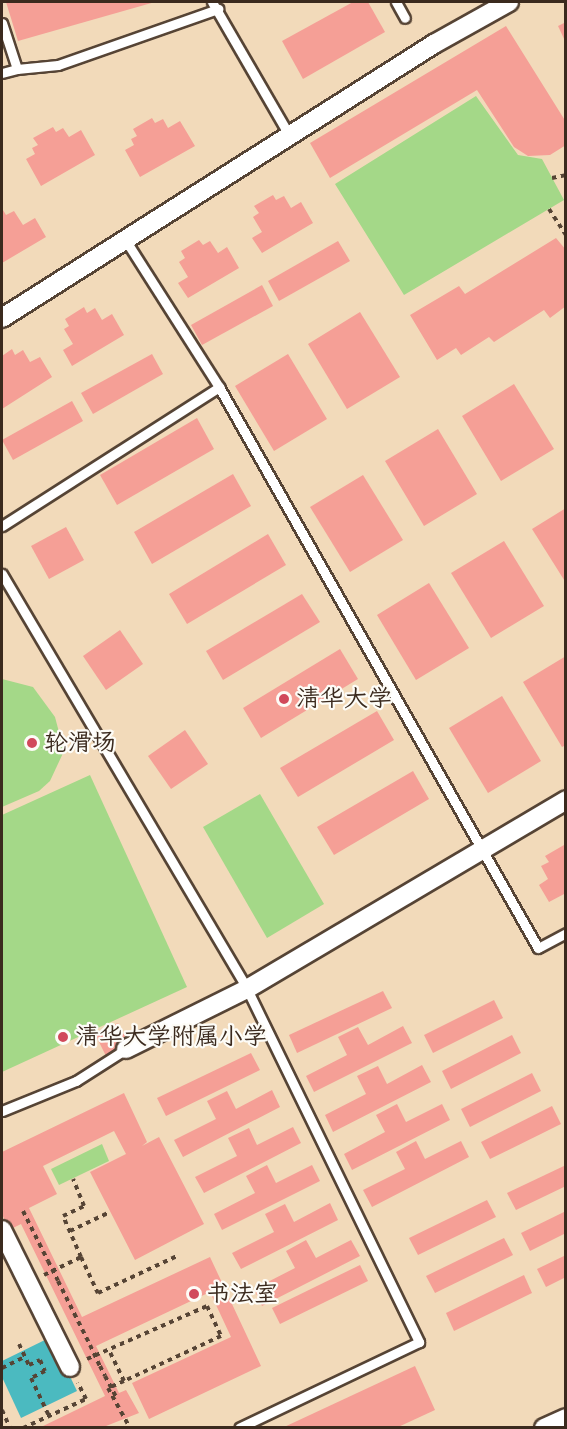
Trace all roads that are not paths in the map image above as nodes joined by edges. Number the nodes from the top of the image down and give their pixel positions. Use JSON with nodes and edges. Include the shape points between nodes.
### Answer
{"nodes":[{"id":1,"x":396,"y":2,"type":"edge"},
{"id":2,"x":508,"y":2,"type":"edge"},
{"id":3,"x":215,"y":5,"type":"edge"},
{"id":4,"x":405,"y":18,"type":"dead end"},
{"id":5,"x":2,"y":23,"type":"edge"},
{"id":6,"x":16,"y":69,"type":"junction"},
{"id":7,"x":2,"y":73,"type":"edge"},
{"id":8,"x":289,"y":135,"type":"junction"},
{"id":9,"x":126,"y":241,"type":"junction"},
{"id":10,"x":2,"y":318,"type":"edge"},
{"id":11,"x":219,"y":387,"type":"junction"},
{"id":12,"x":2,"y":526,"type":"edge"},
{"id":13,"x":2,"y":574,"type":"edge"},
{"id":14,"x":566,"y":800,"type":"edge"},
{"id":15,"x":484,"y":849,"type":"junction"},
{"id":16,"x":566,"y":933,"type":"edge"},
{"id":17,"x":247,"y":989,"type":"junction"},
{"id":18,"x":126,"y":1049,"type":"joint"},
{"id":19,"x":2,"y":1111,"type":"edge"},
{"id":20,"x":2,"y":1230,"type":"edge"},
{"id":21,"x":70,"y":1366,"type":"road end"},
{"id":22,"x":566,"y":1418,"type":"edge"},
{"id":23,"x":238,"y":1428,"type":"edge"},
{"id":24,"x":544,"y":1428,"type":"edge"}],
"edges":[{"from":1,"to":4,"type":"lane"},
{"from":2,"to":8,"type":"street"},
{"from":3,"to":6,"type":"lane","via":[[58,65]]},
{"from":3,"to":8,"type":"lane"},
{"from":5,"to":6,"type":"lane"},
{"from":6,"to":7,"type":"lane"},
{"from":8,"to":9,"type":"street"},
{"from":9,"to":10,"type":"street"},
{"from":9,"to":11,"type":"lane"},
{"from":11,"to":12,"type":"lane"},
{"from":11,"to":15,"type":"lane"},
{"from":13,"to":17,"type":"lane"},
{"from":14,"to":15,"type":"street"},
{"from":15,"to":16,"type":"lane","via":[[538,948]]},
{"from":15,"to":17,"type":"street"},
{"from":17,"to":18,"type":"street"},
{"from":17,"to":23,"type":"lane","via":[[419,1342]]},
{"from":18,"to":19,"type":"lane","via":[[76,1081]]},
{"from":20,"to":21,"type":"street","via":[[22,1287]]},
{"from":22,"to":24,"type":"street"}]}
